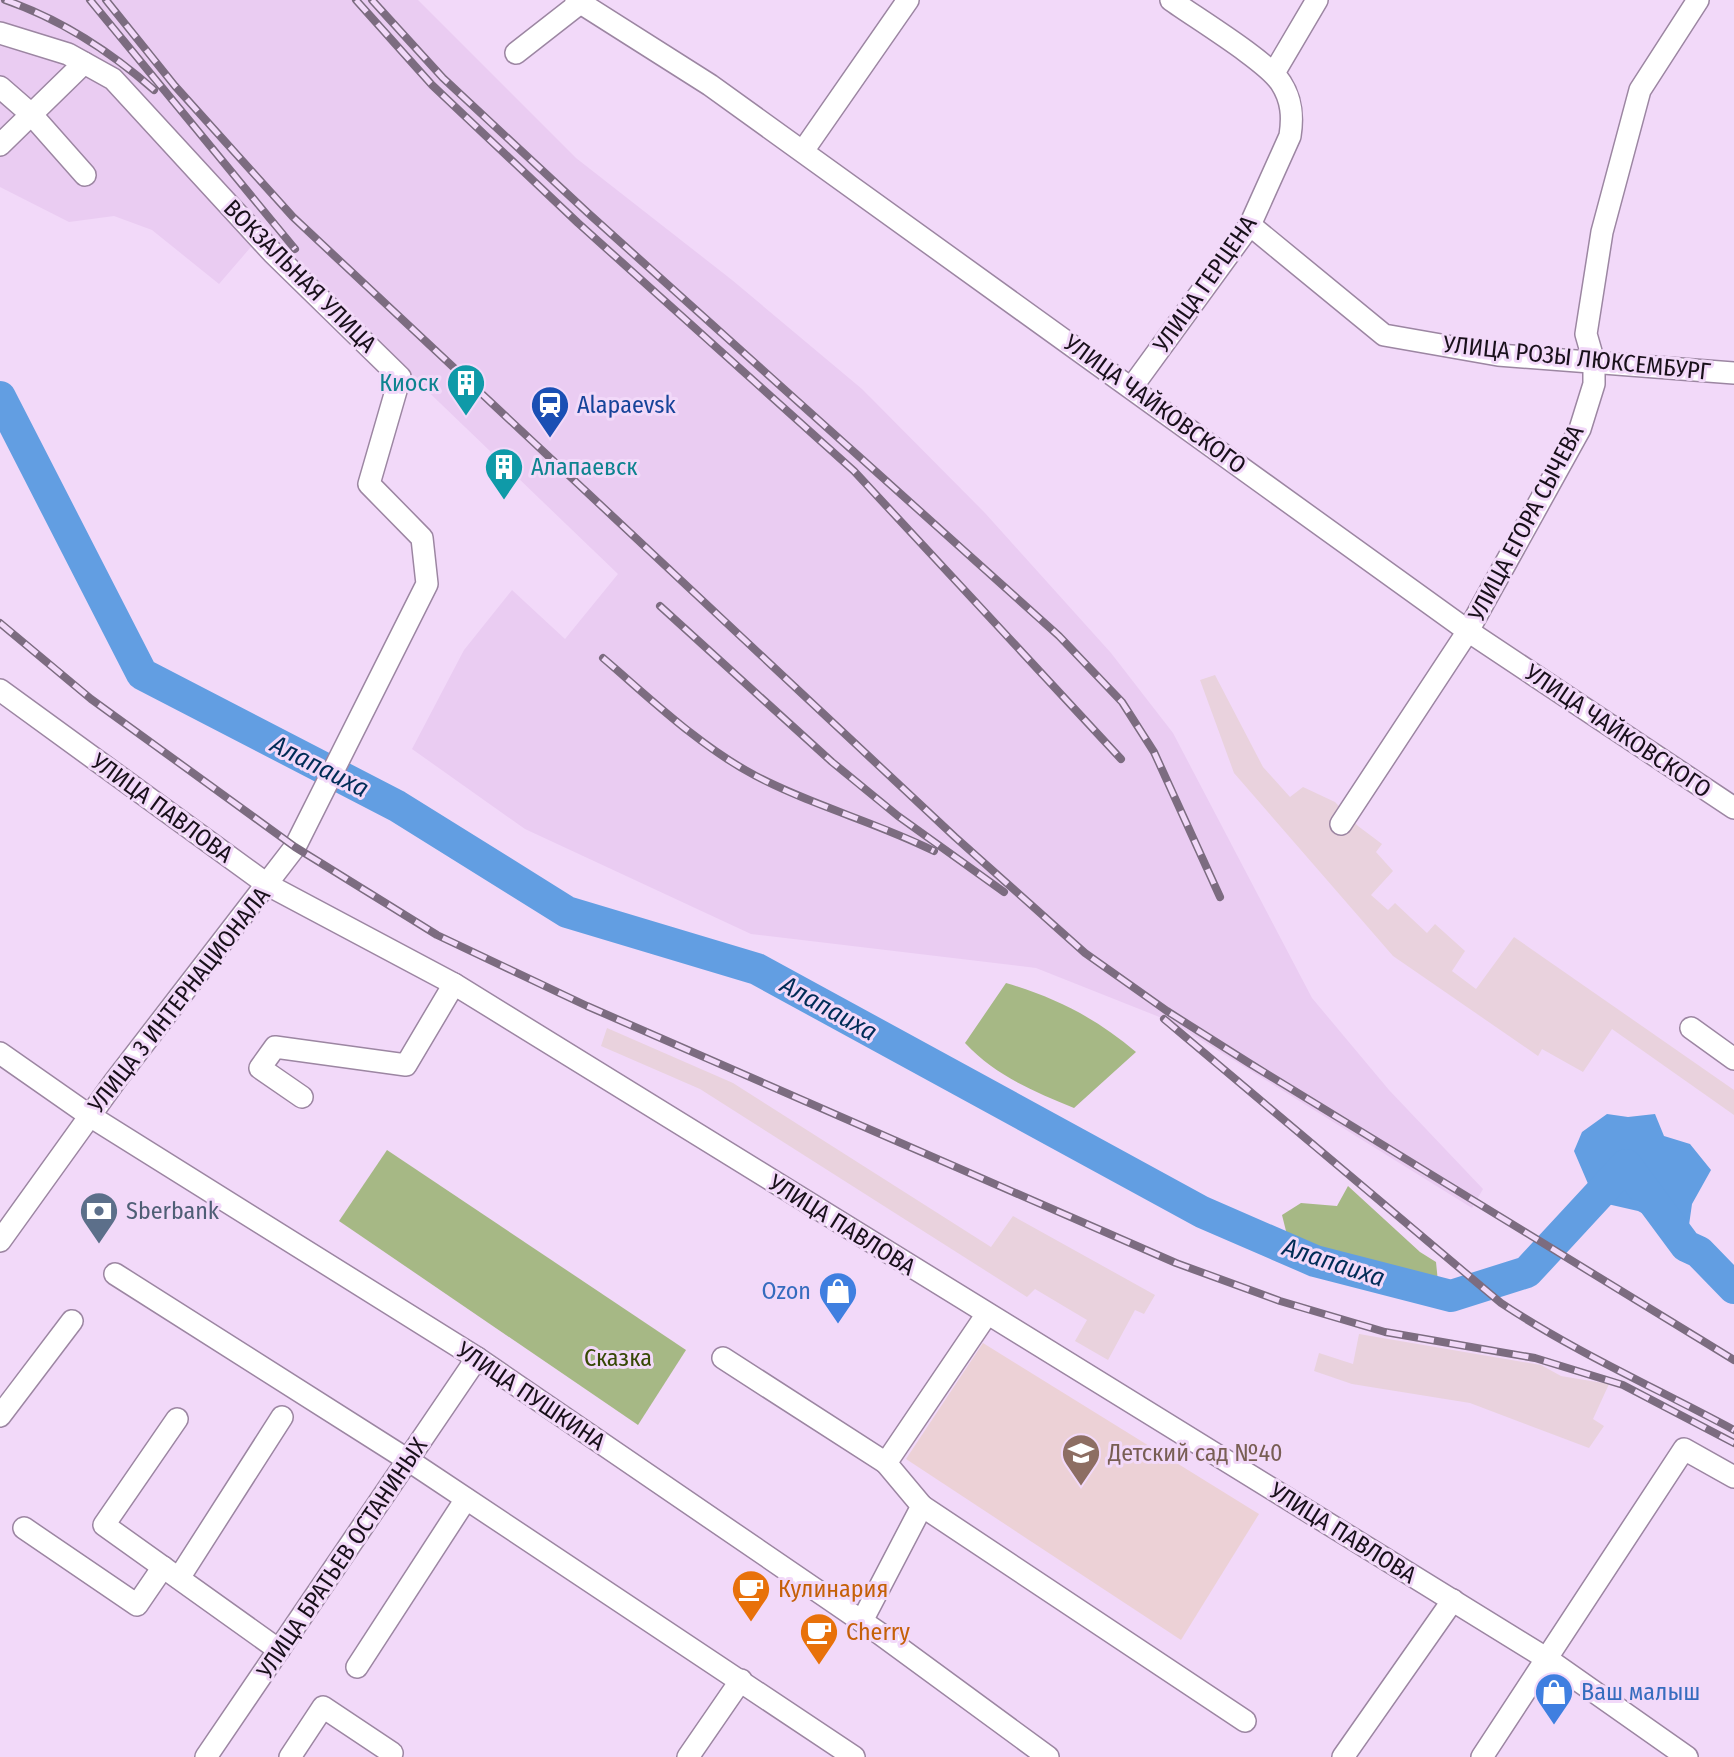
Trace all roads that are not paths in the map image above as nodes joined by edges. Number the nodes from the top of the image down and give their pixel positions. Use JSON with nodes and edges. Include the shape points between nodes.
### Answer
{"nodes":[{"id":1,"x":908,"y":0,"type":"edge"},
{"id":2,"x":1171,"y":0,"type":"edge"},
{"id":3,"x":1317,"y":0,"type":"edge"},
{"id":4,"x":1698,"y":0,"type":"edge"},
{"id":5,"x":578,"y":2,"type":"edge"},
{"id":6,"x":0,"y":33,"type":"edge"},
{"id":7,"x":516,"y":53,"type":"dead end"},
{"id":8,"x":83,"y":62,"type":"junction"},
{"id":9,"x":1273,"y":73,"type":"junction"},
{"id":10,"x":0,"y":87,"type":"edge"},
{"id":11,"x":31,"y":114,"type":"junction"},
{"id":12,"x":0,"y":145,"type":"edge"},
{"id":13,"x":803,"y":151,"type":"junction"},
{"id":14,"x":85,"y":174,"type":"dead end"},
{"id":15,"x":1250,"y":225,"type":"junction"},
{"id":16,"x":1594,"y":362,"type":"junction"},
{"id":17,"x":1734,"y":373,"type":"edge"},
{"id":18,"x":1132,"y":387,"type":"junction"},
{"id":19,"x":1468,"y":631,"type":"junction"},
{"id":20,"x":0,"y":690,"type":"edge"},
{"id":21,"x":344,"y":751,"type":"joint"},
{"id":22,"x":1734,"y":808,"type":"edge"},
{"id":23,"x":1341,"y":824,"type":"dead end"},
{"id":24,"x":268,"y":885,"type":"junction"},
{"id":25,"x":454,"y":984,"type":"junction"},
{"id":26,"x":1691,"y":1028,"type":"dead end"},
{"id":27,"x":0,"y":1053,"type":"edge"},
{"id":28,"x":1734,"y":1059,"type":"edge"},
{"id":29,"x":302,"y":1097,"type":"dead end"},
{"id":30,"x":90,"y":1116,"type":"junction"},
{"id":31,"x":0,"y":1241,"type":"edge"},
{"id":32,"x":115,"y":1274,"type":"dead end"},
{"id":33,"x":987,"y":1314,"type":"junction"},
{"id":34,"x":72,"y":1321,"type":"dead end"},
{"id":35,"x":477,"y":1358,"type":"junction"},
{"id":36,"x":723,"y":1358,"type":"dead end"},
{"id":37,"x":0,"y":1416,"type":"edge"},
{"id":38,"x":282,"y":1417,"type":"dead end"},
{"id":39,"x":177,"y":1419,"type":"dead end"},
{"id":40,"x":408,"y":1460,"type":"junction"},
{"id":41,"x":886,"y":1463,"type":"junction"},
{"id":42,"x":1734,"y":1477,"type":"edge"},
{"id":43,"x":466,"y":1499,"type":"junction"},
{"id":44,"x":922,"y":1506,"type":"junction"},
{"id":45,"x":24,"y":1528,"type":"dead end"},
{"id":46,"x":171,"y":1573,"type":"junction"},
{"id":47,"x":1453,"y":1600,"type":"junction"},
{"id":48,"x":862,"y":1621,"type":"junction"},
{"id":49,"x":279,"y":1650,"type":"junction"},
{"id":50,"x":1549,"y":1660,"type":"junction"},
{"id":51,"x":357,"y":1667,"type":"dead end"},
{"id":52,"x":741,"y":1680,"type":"junction"},
{"id":53,"x":1245,"y":1721,"type":"dead end"},
{"id":54,"x":206,"y":1757,"type":"edge"},
{"id":55,"x":290,"y":1757,"type":"edge"},
{"id":56,"x":390,"y":1757,"type":"edge"},
{"id":57,"x":688,"y":1757,"type":"edge"},
{"id":58,"x":854,"y":1757,"type":"edge"},
{"id":59,"x":1048,"y":1757,"type":"edge"},
{"id":60,"x":1343,"y":1757,"type":"edge"},
{"id":61,"x":1482,"y":1757,"type":"edge"},
{"id":62,"x":1687,"y":1757,"type":"edge"}],
"edges":[{"from":1,"to":13,"type":"street"},
{"from":2,"to":9,"type":"street"},
{"from":3,"to":9,"type":"street"},
{"from":4,"to":16,"type":"street","name":"УЛИЦА ЕГОРА СЫЧЕВА","via":[[1640,90],[1602,232],[1586,334]]},
{"from":5,"to":7,"type":"street"},
{"from":5,"to":13,"type":"street","name":"УЛИЦА ЧАЙКОВСКОГО","via":[[710,85]]},
{"from":6,"to":8,"type":"street","name":"ВОКЗАЛЬНАЯ УЛИЦА"},
{"from":8,"to":11,"type":"street"},
{"from":8,"to":21,"type":"street","name":"ВОКЗАЛЬНАЯ УЛИЦА","via":[[113,79],[273,253],[400,377],[369,484],[422,538],[427,584]]},
{"from":9,"to":15,"type":"street","name":"УЛИЦА ГЕРЦЕНА","via":[[1289,98],[1290,136]]},
{"from":10,"to":11,"type":"street"},
{"from":11,"to":12,"type":"street"},
{"from":11,"to":14,"type":"street"},
{"from":13,"to":18,"type":"street","name":"УЛИЦА ЧАЙКОВСКОГО"},
{"from":15,"to":16,"type":"street","name":"УЛИЦА РОЗЫ ЛЮКСЕМБУРГ","via":[[1384,335],[1498,355]]},
{"from":15,"to":18,"type":"street","name":"УЛИЦА ГЕРЦЕНА"},
{"from":16,"to":17,"type":"street","name":"УЛИЦА РОЗЫ ЛЮКСЕМБУРГ"},
{"from":16,"to":19,"type":"street","name":"УЛИЦА ЕГОРА СЫЧЕВА","via":[[1594,384],[1580,429]]},
{"from":18,"to":19,"type":"street","name":"УЛИЦА ЧАЙКОВСКОГО"},
{"from":19,"to":22,"type":"street","name":"УЛИЦА ЧАЙКОВСКОГО"},
{"from":19,"to":23,"type":"street","name":"УЛИЦА ЕГОРА СЫЧЕВА"},
{"from":20,"to":24,"type":"street","name":"УЛИЦА ПАВЛОВА"},
{"from":21,"to":24,"type":"street","name":"УЛИЦА 3 ИНТЕРНАЦИОНАЛА","via":[[295,847]]},
{"from":24,"to":25,"type":"street","name":"УЛИЦА ПАВЛОВА"},
{"from":24,"to":30,"type":"street","name":"УЛИЦА 3 ИНТЕРНАЦИОНАЛА"},
{"from":25,"to":29,"type":"street","via":[[406,1065],[275,1047],[260,1068]]},
{"from":25,"to":33,"type":"street","name":"УЛИЦА ПАВЛОВА"},
{"from":26,"to":28,"type":"street"},
{"from":27,"to":30,"type":"street","name":"УЛИЦА ПУШКИНА"},
{"from":30,"to":31,"type":"street","name":"УЛИЦА 3 ИНТЕРНАЦИОНАЛА"},
{"from":30,"to":35,"type":"street","name":"УЛИЦА ПУШКИНА"},
{"from":32,"to":40,"type":"street"},
{"from":33,"to":41,"type":"street"},
{"from":33,"to":47,"type":"street","name":"УЛИЦА ПАВЛОВА"},
{"from":34,"to":37,"type":"street"},
{"from":35,"to":40,"type":"street","name":"УЛИЦА БРАТЬЕВ ОСТАНИНЫХ"},
{"from":35,"to":48,"type":"street","name":"УЛИЦА ПУШКИНА"},
{"from":36,"to":41,"type":"street"},
{"from":38,"to":46,"type":"street"},
{"from":39,"to":46,"type":"street","via":[[104,1525]]},
{"from":40,"to":43,"type":"street"},
{"from":40,"to":49,"type":"street","name":"УЛИЦА БРАТЬЕВ ОСТАНИНЫХ"},
{"from":41,"to":44,"type":"street"},
{"from":42,"to":50,"type":"street","via":[[1684,1449]]},
{"from":43,"to":51,"type":"street"},
{"from":43,"to":52,"type":"street"},
{"from":44,"to":48,"type":"street"},
{"from":44,"to":53,"type":"street"},
{"from":45,"to":46,"type":"street","via":[[137,1605]]},
{"from":46,"to":49,"type":"street"},
{"from":47,"to":50,"type":"street","name":"УЛИЦА ПАВЛОВА"},
{"from":47,"to":60,"type":"street"},
{"from":48,"to":59,"type":"street","name":"УЛИЦА ПУШКИНА"},
{"from":49,"to":54,"type":"street","name":"УЛИЦА БРАТЬЕВ ОСТАНИНЫХ"},
{"from":50,"to":61,"type":"street"},
{"from":50,"to":62,"type":"street","name":"УЛИЦА ПАВЛОВА"},
{"from":52,"to":57,"type":"street"},
{"from":52,"to":58,"type":"street"},
{"from":55,"to":56,"type":"street","via":[[323,1707],[392,1753]]}]}
